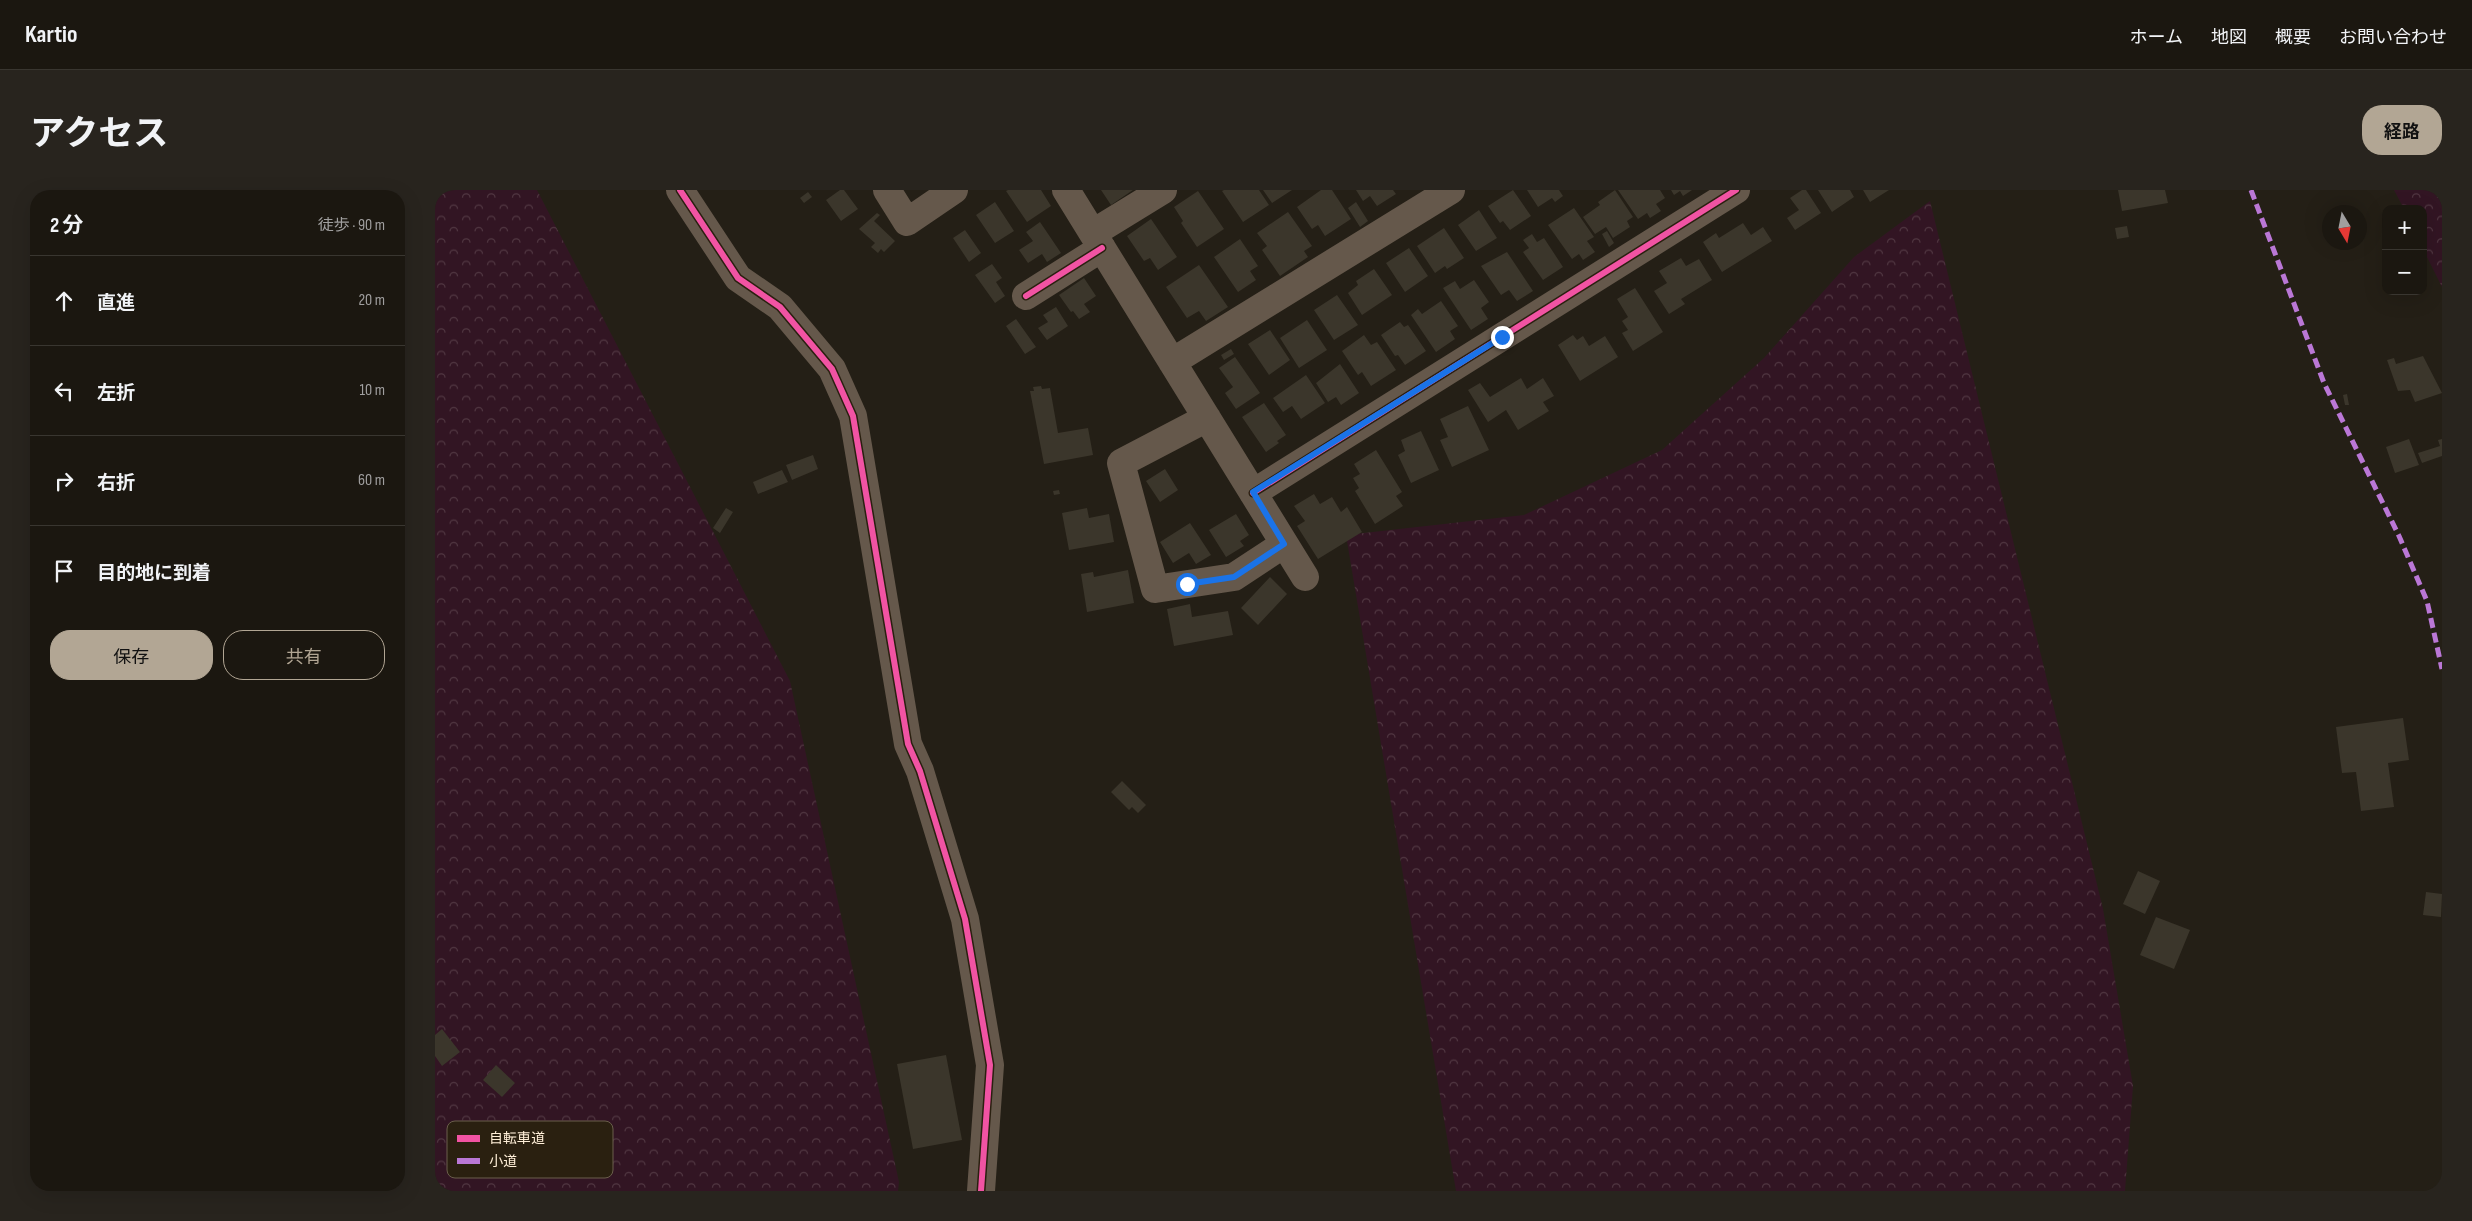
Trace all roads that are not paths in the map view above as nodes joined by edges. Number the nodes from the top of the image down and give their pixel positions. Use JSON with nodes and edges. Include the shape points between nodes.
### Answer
{"nodes":[{"id":1,"x":680,"y":190,"type":"edge"},
{"id":2,"x":887,"y":190,"type":"edge"},
{"id":3,"x":954,"y":190,"type":"edge"},
{"id":4,"x":1066,"y":190,"type":"edge"},
{"id":5,"x":1163,"y":190,"type":"edge"},
{"id":6,"x":1451,"y":190,"type":"edge"},
{"id":7,"x":1735,"y":190,"type":"edge"},
{"id":8,"x":1097,"y":241,"type":"junction"},
{"id":9,"x":1026,"y":296,"type":"dead end"},
{"id":10,"x":1172,"y":362,"type":"junction"},
{"id":11,"x":1207,"y":418,"type":"junction"},
{"id":12,"x":1253,"y":492,"type":"junction"},
{"id":13,"x":1284,"y":544,"type":"junction"},
{"id":14,"x":1305,"y":577,"type":"dead end"},
{"id":15,"x":981,"y":1191,"type":"edge"}],
"edges":[{"from":1,"to":15,"type":"street","via":[[737,278],[781,307],[833,369],[853,416],[908,744],[920,771],[965,919],[990,1065]]},
{"from":2,"to":3,"type":"street","via":[[907,222]]},
{"from":4,"to":8,"type":"street"},
{"from":5,"to":8,"type":"street"},
{"from":6,"to":10,"type":"street"},
{"from":7,"to":12,"type":"street"},
{"from":8,"to":9,"type":"street"},
{"from":8,"to":10,"type":"street"},
{"from":10,"to":11,"type":"street"},
{"from":11,"to":12,"type":"street"},
{"from":11,"to":13,"type":"street","via":[[1121,463],[1155,589],[1234,577]]},
{"from":12,"to":13,"type":"street"},
{"from":13,"to":14,"type":"street"}]}
